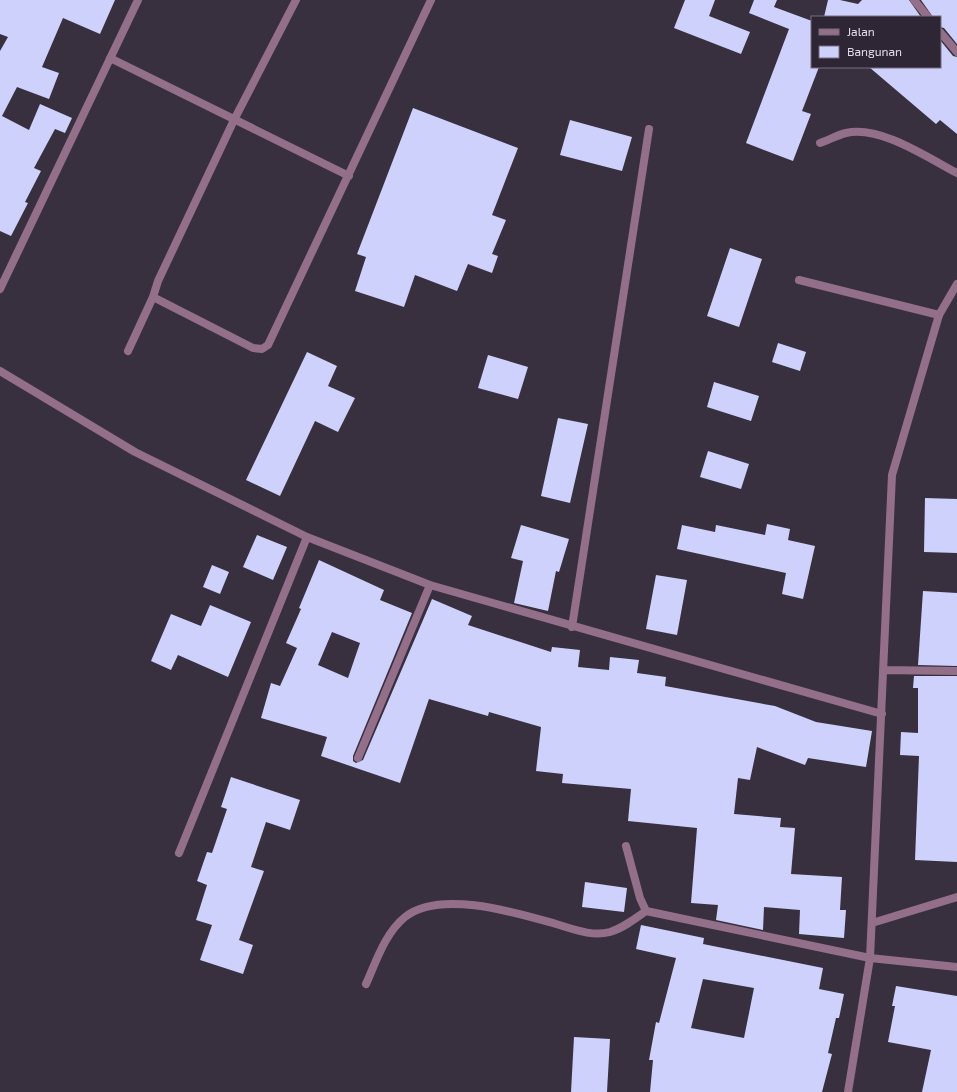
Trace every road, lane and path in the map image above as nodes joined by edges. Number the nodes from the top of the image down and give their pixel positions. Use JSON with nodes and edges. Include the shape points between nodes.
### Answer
{"nodes":[{"id":1,"x":138,"y":0,"type":"edge"},
{"id":2,"x":296,"y":0,"type":"edge"},
{"id":3,"x":431,"y":0,"type":"edge"},
{"id":4,"x":914,"y":0,"type":"edge"},
{"id":5,"x":927,"y":16,"type":"edge"},
{"id":6,"x":941,"y":33,"type":"edge"},
{"id":7,"x":957,"y":52,"type":"edge"},
{"id":8,"x":110,"y":58,"type":"junction"},
{"id":9,"x":234,"y":120,"type":"junction"},
{"id":10,"x":649,"y":129,"type":"dead end"},
{"id":11,"x":820,"y":143,"type":"dead end"},
{"id":12,"x":957,"y":173,"type":"edge"},
{"id":13,"x":349,"y":176,"type":"junction"},
{"id":14,"x":799,"y":280,"type":"dead end"},
{"id":15,"x":957,"y":284,"type":"edge"},
{"id":16,"x":0,"y":289,"type":"edge"},
{"id":17,"x":153,"y":297,"type":"junction"},
{"id":18,"x":939,"y":315,"type":"junction"},
{"id":19,"x":128,"y":351,"type":"dead end"},
{"id":20,"x":0,"y":371,"type":"edge"},
{"id":21,"x":307,"y":537,"type":"junction"},
{"id":22,"x":430,"y":585,"type":"junction"},
{"id":23,"x":572,"y":627,"type":"junction"},
{"id":24,"x":883,"y":670,"type":"junction"},
{"id":25,"x":957,"y":671,"type":"edge"},
{"id":26,"x":882,"y":714,"type":"junction"},
{"id":27,"x":358,"y":758,"type":"dead end"},
{"id":28,"x":626,"y":846,"type":"dead end"},
{"id":29,"x":179,"y":853,"type":"dead end"},
{"id":30,"x":957,"y":898,"type":"edge"},
{"id":31,"x":646,"y":910,"type":"junction"},
{"id":32,"x":872,"y":923,"type":"junction"},
{"id":33,"x":870,"y":958,"type":"junction"},
{"id":34,"x":957,"y":967,"type":"edge"},
{"id":35,"x":366,"y":984,"type":"dead end"},
{"id":36,"x":848,"y":1092,"type":"edge"}],
"edges":[{"from":1,"to":8,"type":"street"},
{"from":2,"to":9,"type":"street"},
{"from":3,"to":13,"type":"street"},
{"from":4,"to":5,"type":"street"},
{"from":6,"to":7,"type":"street"},
{"from":8,"to":9,"type":"street"},
{"from":8,"to":16,"type":"street"},
{"from":9,"to":13,"type":"street"},
{"from":9,"to":17,"type":"street","via":[[158,281]]},
{"from":10,"to":23,"type":"street"},
{"from":11,"to":12,"type":"street","via":[[847,133],[862,132],[885,136]]},
{"from":13,"to":17,"type":"street","via":[[268,345],[262,349],[253,348]]},
{"from":14,"to":18,"type":"street"},
{"from":15,"to":18,"type":"street"},
{"from":17,"to":19,"type":"street"},
{"from":18,"to":24,"type":"street","via":[[892,475]]},
{"from":20,"to":21,"type":"street","via":[[135,452]]},
{"from":21,"to":22,"type":"street"},
{"from":21,"to":29,"type":"street"},
{"from":22,"to":23,"type":"street"},
{"from":22,"to":27,"type":"street"},
{"from":23,"to":26,"type":"street"},
{"from":24,"to":25,"type":"street"},
{"from":24,"to":26,"type":"street"},
{"from":26,"to":32,"type":"street"},
{"from":28,"to":31,"type":"street","via":[[640,898]]},
{"from":30,"to":32,"type":"street"},
{"from":31,"to":33,"type":"street"},
{"from":31,"to":35,"type":"street","via":[[624,926],[609,932],[589,933],[497,908],[447,904],[426,906],[406,916],[388,937]]},
{"from":32,"to":33,"type":"street"},
{"from":33,"to":34,"type":"street"},
{"from":33,"to":36,"type":"street"}]}
